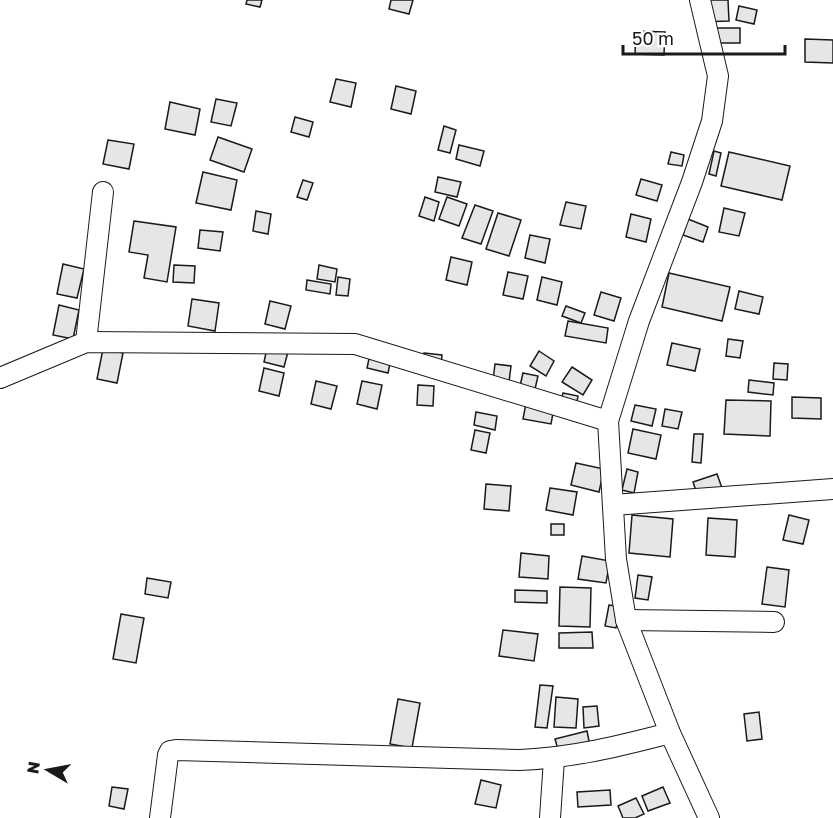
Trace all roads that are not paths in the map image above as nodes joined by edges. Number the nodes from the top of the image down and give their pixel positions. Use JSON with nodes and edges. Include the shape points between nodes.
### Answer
{"nodes":[{"id":1,"x":700,"y":0,"type":"edge"},
{"id":2,"x":103,"y":192,"type":"dead end"},
{"id":3,"x":86,"y":342,"type":"junction"},
{"id":4,"x":0,"y":378,"type":"edge"},
{"id":5,"x":608,"y":421,"type":"junction"},
{"id":6,"x":833,"y":489,"type":"edge"},
{"id":7,"x":613,"y":505,"type":"junction"},
{"id":8,"x":626,"y":621,"type":"junction"},
{"id":9,"x":774,"y":622,"type":"dead end"},
{"id":10,"x":669,"y":733,"type":"junction"},
{"id":11,"x":554,"y":759,"type":"junction"},
{"id":12,"x":160,"y":818,"type":"edge"},
{"id":13,"x":550,"y":818,"type":"edge"},
{"id":14,"x":709,"y":818,"type":"edge"}],
"edges":[{"from":1,"to":5,"type":"street","via":[[718,76],[712,121],[639,321]]},
{"from":2,"to":3,"type":"street"},
{"from":3,"to":4,"type":"street"},
{"from":3,"to":5,"type":"street","via":[[355,344]]},
{"from":5,"to":7,"type":"street"},
{"from":6,"to":7,"type":"street"},
{"from":7,"to":8,"type":"street","via":[[616,559]]},
{"from":8,"to":9,"type":"street"},
{"from":8,"to":10,"type":"street"},
{"from":10,"to":11,"type":"street","via":[[603,751]]},
{"from":10,"to":14,"type":"street"},
{"from":11,"to":12,"type":"street","via":[[176,750],[168,755]]},
{"from":11,"to":13,"type":"street"}]}
